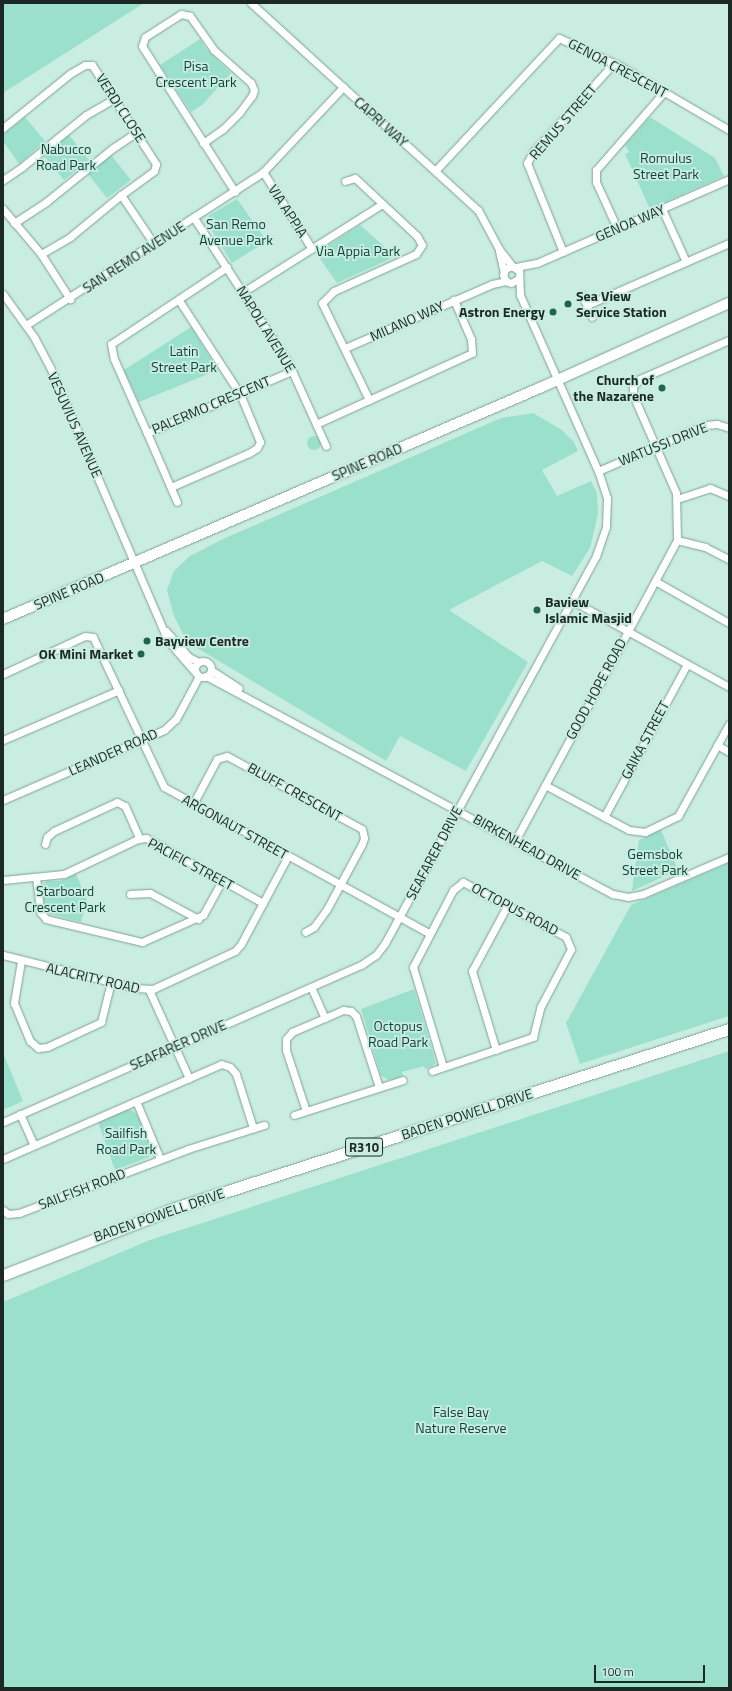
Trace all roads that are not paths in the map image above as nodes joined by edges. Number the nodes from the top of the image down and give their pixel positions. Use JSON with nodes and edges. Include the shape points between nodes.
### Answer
{"nodes":[{"id":1,"x":251,"y":3,"type":"edge"},
{"id":2,"x":614,"y":63,"type":"junction"},
{"id":3,"x":343,"y":87,"type":"junction"},
{"id":4,"x":664,"y":92,"type":"junction"},
{"id":5,"x":115,"y":98,"type":"junction"},
{"id":6,"x":3,"y":128,"type":"edge"},
{"id":7,"x":729,"y":130,"type":"edge"},
{"id":8,"x":137,"y":132,"type":"junction"},
{"id":9,"x":203,"y":142,"type":"junction"},
{"id":10,"x":435,"y":171,"type":"junction"},
{"id":11,"x":263,"y":172,"type":"junction"},
{"id":12,"x":729,"y":179,"type":"edge"},
{"id":13,"x":3,"y":180,"type":"edge"},
{"id":14,"x":345,"y":181,"type":"dead end"},
{"id":15,"x":235,"y":192,"type":"junction"},
{"id":16,"x":121,"y":195,"type":"junction"},
{"id":17,"x":382,"y":204,"type":"junction"},
{"id":18,"x":3,"y":209,"type":"edge"},
{"id":19,"x":662,"y":209,"type":"junction"},
{"id":20,"x":194,"y":218,"type":"junction"},
{"id":21,"x":14,"y":223,"type":"junction"},
{"id":22,"x":617,"y":228,"type":"junction"},
{"id":23,"x":729,"y":243,"type":"edge"},
{"id":24,"x":154,"y":244,"type":"junction"},
{"id":25,"x":312,"y":249,"type":"junction"},
{"id":26,"x":499,"y":249,"type":"junction"},
{"id":27,"x":563,"y":252,"type":"junction"},
{"id":28,"x":42,"y":254,"type":"junction"},
{"id":29,"x":686,"y":262,"type":"junction"},
{"id":30,"x":531,"y":265,"type":"junction"},
{"id":31,"x":227,"y":267,"type":"junction"},
{"id":32,"x":515,"y":267,"type":"junction"},
{"id":33,"x":506,"y":277,"type":"junction"},
{"id":34,"x":519,"y":277,"type":"junction"},
{"id":35,"x":243,"y":292,"type":"junction"},
{"id":36,"x":3,"y":294,"type":"edge"},
{"id":37,"x":520,"y":295,"type":"junction"},
{"id":38,"x":582,"y":295,"type":"dead end"},
{"id":39,"x":70,"y":299,"type":"junction"},
{"id":40,"x":178,"y":299,"type":"junction"},
{"id":41,"x":454,"y":300,"type":"junction"},
{"id":42,"x":729,"y":303,"type":"edge"},
{"id":43,"x":587,"y":305,"type":"junction"},
{"id":44,"x":592,"y":317,"type":"dead end"},
{"id":45,"x":26,"y":325,"type":"junction"},
{"id":46,"x":729,"y":340,"type":"edge"},
{"id":47,"x":345,"y":348,"type":"junction"},
{"id":48,"x":292,"y":371,"type":"junction"},
{"id":49,"x":556,"y":380,"type":"junction"},
{"id":50,"x":240,"y":394,"type":"junction"},
{"id":51,"x":369,"y":400,"type":"junction"},
{"id":52,"x":316,"y":424,"type":"junction"},
{"id":53,"x":729,"y":428,"type":"edge"},
{"id":54,"x":147,"y":433,"type":"junction"},
{"id":55,"x":326,"y":446,"type":"dead end"},
{"id":56,"x":656,"y":446,"type":"junction"},
{"id":57,"x":598,"y":471,"type":"junction"},
{"id":58,"x":171,"y":487,"type":"junction"},
{"id":59,"x":729,"y":496,"type":"edge"},
{"id":60,"x":677,"y":499,"type":"junction"},
{"id":61,"x":177,"y":502,"type":"dead end"},
{"id":62,"x":677,"y":540,"type":"junction"},
{"id":63,"x":729,"y":559,"type":"edge"},
{"id":64,"x":135,"y":563,"type":"junction"},
{"id":65,"x":655,"y":581,"type":"junction"},
{"id":66,"x":571,"y":600,"type":"junction"},
{"id":67,"x":3,"y":619,"type":"edge"},
{"id":68,"x":729,"y":622,"type":"edge"},
{"id":69,"x":162,"y":626,"type":"junction"},
{"id":70,"x":627,"y":632,"type":"junction"},
{"id":71,"x":199,"y":662,"type":"junction"},
{"id":72,"x":687,"y":664,"type":"junction"},
{"id":73,"x":3,"y":674,"type":"edge"},
{"id":74,"x":203,"y":674,"type":"junction"},
{"id":75,"x":729,"y":687,"type":"edge"},
{"id":76,"x":119,"y":690,"type":"junction"},
{"id":77,"x":729,"y":724,"type":"edge"},
{"id":78,"x":3,"y":740,"type":"edge"},
{"id":79,"x":140,"y":740,"type":"junction"},
{"id":80,"x":717,"y":745,"type":"junction"},
{"id":81,"x":729,"y":752,"type":"edge"},
{"id":82,"x":545,"y":785,"type":"junction"},
{"id":83,"x":3,"y":800,"type":"edge"},
{"id":84,"x":194,"y":804,"type":"junction"},
{"id":85,"x":457,"y":809,"type":"junction"},
{"id":86,"x":604,"y":817,"type":"junction"},
{"id":87,"x":140,"y":839,"type":"junction"},
{"id":88,"x":515,"y":841,"type":"junction"},
{"id":89,"x":45,"y":844,"type":"dead end"},
{"id":90,"x":288,"y":856,"type":"junction"},
{"id":91,"x":729,"y":857,"type":"edge"},
{"id":92,"x":36,"y":877,"type":"junction"},
{"id":93,"x":3,"y":880,"type":"edge"},
{"id":94,"x":222,"y":881,"type":"junction"},
{"id":95,"x":340,"y":885,"type":"junction"},
{"id":96,"x":130,"y":894,"type":"dead end"},
{"id":97,"x":263,"y":903,"type":"junction"},
{"id":98,"x":508,"y":906,"type":"junction"},
{"id":99,"x":400,"y":917,"type":"junction"},
{"id":100,"x":198,"y":919,"type":"junction"},
{"id":101,"x":304,"y":932,"type":"dead end"},
{"id":102,"x":429,"y":933,"type":"junction"},
{"id":103,"x":3,"y":955,"type":"edge"},
{"id":104,"x":21,"y":961,"type":"junction"},
{"id":105,"x":111,"y":982,"type":"junction"},
{"id":106,"x":311,"y":987,"type":"junction"},
{"id":107,"x":149,"y":990,"type":"junction"},
{"id":108,"x":325,"y":1018,"type":"junction"},
{"id":109,"x":729,"y":1029,"type":"edge"},
{"id":110,"x":174,"y":1047,"type":"junction"},
{"id":111,"x":496,"y":1050,"type":"junction"},
{"id":112,"x":443,"y":1067,"type":"junction"},
{"id":113,"x":432,"y":1071,"type":"dead end"},
{"id":114,"x":189,"y":1078,"type":"junction"},
{"id":115,"x":403,"y":1080,"type":"dead end"},
{"id":116,"x":379,"y":1087,"type":"junction"},
{"id":117,"x":136,"y":1101,"type":"junction"},
{"id":118,"x":306,"y":1111,"type":"junction"},
{"id":119,"x":20,"y":1114,"type":"junction"},
{"id":120,"x":294,"y":1115,"type":"dead end"},
{"id":121,"x":3,"y":1122,"type":"edge"},
{"id":122,"x":264,"y":1125,"type":"dead end"},
{"id":123,"x":253,"y":1128,"type":"junction"},
{"id":124,"x":34,"y":1145,"type":"junction"},
{"id":125,"x":3,"y":1159,"type":"edge"},
{"id":126,"x":160,"y":1159,"type":"junction"},
{"id":127,"x":3,"y":1210,"type":"edge"},
{"id":128,"x":3,"y":1275,"type":"edge"}],
"edges":[{"from":1,"to":3,"type":"street","name":"CAPRI WAY"},
{"from":2,"to":4,"type":"street","name":"GENOA CRESCENT"},
{"from":2,"to":10,"type":"street","name":"GENOA CRESCENT","via":[[562,39],[556,39]]},
{"from":2,"to":27,"type":"street","name":"REMUS STREET","via":[[534,152],[527,164]]},
{"from":3,"to":10,"type":"street","name":"CAPRI WAY"},
{"from":3,"to":11,"type":"street","name":"SAN REMO AVENUE"},
{"from":4,"to":7,"type":"street","name":"GENOA CRESCENT"},
{"from":4,"to":22,"type":"street","via":[[596,170],[596,182]]},
{"from":5,"to":6,"type":"street","name":"VERDI CLOSE","via":[[95,67],[85,65],[57,83]]},
{"from":5,"to":8,"type":"street","name":"VERDI CLOSE"},
{"from":5,"to":13,"type":"street","via":[[86,115],[22,168]]},
{"from":8,"to":16,"type":"street","name":"VERDI CLOSE","via":[[155,160],[156,168]]},
{"from":8,"to":21,"type":"street","via":[[112,148],[46,202]]},
{"from":9,"to":9,"type":"street","via":[[223,129],[239,113],[254,90],[251,83],[214,50],[190,16],[181,14],[145,37],[142,46]]},
{"from":9,"to":15,"type":"street"},
{"from":10,"to":26,"type":"street","name":"CAPRI WAY","via":[[478,210]]},
{"from":11,"to":15,"type":"street","name":"SAN REMO AVENUE"},
{"from":11,"to":25,"type":"street","name":"VIA APPIA"},
{"from":12,"to":19,"type":"street","name":"GENOA WAY"},
{"from":14,"to":17,"type":"street","via":[[355,178]]},
{"from":15,"to":20,"type":"street","name":"SAN REMO AVENUE"},
{"from":16,"to":24,"type":"street"},
{"from":16,"to":28,"type":"street","name":"VERDI CLOSE","via":[[70,237]]},
{"from":17,"to":25,"type":"street","name":"VIA APPIA"},
{"from":17,"to":47,"type":"street","via":[[421,240],[422,248],[416,254],[347,284],[323,299],[324,312]]},
{"from":18,"to":21,"type":"street"},
{"from":19,"to":22,"type":"street","name":"GENOA WAY"},
{"from":19,"to":29,"type":"street"},
{"from":20,"to":24,"type":"street","name":"SAN REMO AVENUE"},
{"from":20,"to":31,"type":"street","name":"NAPOLI AVENUE"},
{"from":21,"to":28,"type":"street"},
{"from":22,"to":27,"type":"street","name":"GENOA WAY"},
{"from":23,"to":29,"type":"street"},
{"from":24,"to":39,"type":"street","name":"SAN REMO AVENUE"},
{"from":25,"to":35,"type":"street","name":"VIA APPIA"},
{"from":26,"to":32,"type":"street","name":"CAPRI WAY"},
{"from":26,"to":33,"type":"street","name":"CAPRI WAY"},
{"from":27,"to":30,"type":"street","name":"GENOA WAY"},
{"from":28,"to":39,"type":"street"},
{"from":29,"to":43,"type":"street"},
{"from":30,"to":32,"type":"street","name":"GENOA WAY"},
{"from":30,"to":34,"type":"street","name":"GENOA WAY"},
{"from":31,"to":35,"type":"street","name":"NAPOLI AVENUE"},
{"from":31,"to":40,"type":"street","name":"PALERMO CRESCENT"},
{"from":32,"to":33,"type":"street","name":"GENOA WAY","via":[[507,268]]},
{"from":32,"to":34,"type":"street","name":"CAPRI WAY"},
{"from":33,"to":34,"type":"street"},
{"from":33,"to":37,"type":"street","name":"CAPRI WAY"},
{"from":33,"to":41,"type":"street","name":"MILANO WAY"},
{"from":34,"to":37,"type":"street","name":"CAPRI WAY"},
{"from":35,"to":48,"type":"street","name":"NAPOLI AVENUE"},
{"from":36,"to":45,"type":"street","name":"VESUVIUS AVENUE"},
{"from":37,"to":49,"type":"street","name":"CAPRI WAY"},
{"from":38,"to":43,"type":"street"},
{"from":39,"to":45,"type":"street","name":"SAN REMO AVENUE"},
{"from":40,"to":50,"type":"street"},
{"from":40,"to":54,"type":"street","name":"PALERMO CRESCENT","via":[[111,344],[114,359]]},
{"from":41,"to":47,"type":"street","name":"MILANO WAY"},
{"from":41,"to":51,"type":"street","via":[[471,339],[472,353]]},
{"from":42,"to":49,"type":"main road","name":"SPINE ROAD"},
{"from":43,"to":44,"type":"street"},
{"from":45,"to":64,"type":"street","name":"VESUVIUS AVENUE","via":[[50,367]]},
{"from":46,"to":56,"type":"street","name":"GOOD HOPE ROAD","via":[[635,383],[633,395]]},
{"from":47,"to":51,"type":"street"},
{"from":48,"to":50,"type":"street","name":"PALERMO CRESCENT"},
{"from":48,"to":52,"type":"street","name":"NAPOLI AVENUE"},
{"from":49,"to":57,"type":"street","name":"SEAFARER DRIVE"},
{"from":49,"to":64,"type":"main road","name":"SPINE ROAD"},
{"from":50,"to":54,"type":"street","name":"PALERMO CRESCENT"},
{"from":50,"to":58,"type":"street","via":[[259,435],[257,448]]},
{"from":51,"to":52,"type":"street"},
{"from":52,"to":55,"type":"street","name":"NAPOLI AVENUE"},
{"from":53,"to":56,"type":"street","name":"WATUSSI DRIVE","via":[[705,424]]},
{"from":54,"to":58,"type":"street"},
{"from":56,"to":57,"type":"street","name":"WATUSSI DRIVE"},
{"from":56,"to":60,"type":"street","name":"GOOD HOPE ROAD"},
{"from":57,"to":66,"type":"street","name":"SEAFARER DRIVE","via":[[607,498],[606,527],[598,551]]},
{"from":58,"to":61,"type":"street"},
{"from":59,"to":60,"type":"street","via":[[710,488]]},
{"from":60,"to":62,"type":"street","name":"GOOD HOPE ROAD"},
{"from":62,"to":63,"type":"street","via":[[705,547]]},
{"from":62,"to":65,"type":"street","name":"GOOD HOPE ROAD"},
{"from":64,"to":67,"type":"main road","name":"SPINE ROAD"},
{"from":64,"to":69,"type":"street","name":"BIRKENHEAD DRIVE"},
{"from":65,"to":68,"type":"street"},
{"from":65,"to":70,"type":"street","name":"GOOD HOPE ROAD"},
{"from":66,"to":70,"type":"street"},
{"from":66,"to":85,"type":"street","name":"SEAFARER DRIVE"},
{"from":69,"to":71,"type":"street","name":"BIRKENHEAD DRIVE","via":[[189,657]]},
{"from":69,"to":74,"type":"street","name":"BIRKENHEAD DRIVE","via":[[175,652]]},
{"from":70,"to":72,"type":"street"},
{"from":70,"to":82,"type":"street","name":"GOOD HOPE ROAD"},
{"from":71,"to":74,"type":"street","name":"LEANDER ROAD","via":[[195,668]]},
{"from":71,"to":74,"type":"street","name":"BIRKENHEAD DRIVE","via":[[207,661]]},
{"from":72,"to":75,"type":"street"},
{"from":72,"to":86,"type":"street","name":"GAIKA STREET"},
{"from":73,"to":76,"type":"street","name":"ARGONAUT STREET","via":[[51,650],[89,635],[97,640]]},
{"from":74,"to":79,"type":"street","name":"LEANDER ROAD","via":[[171,725]]},
{"from":74,"to":85,"type":"street","name":"BIRKENHEAD DRIVE"},
{"from":76,"to":78,"type":"street"},
{"from":76,"to":79,"type":"street","name":"ARGONAUT STREET"},
{"from":77,"to":80,"type":"street"},
{"from":79,"to":83,"type":"street","name":"LEANDER ROAD"},
{"from":79,"to":84,"type":"street","name":"ARGONAUT STREET","via":[[164,787]]},
{"from":80,"to":81,"type":"street"},
{"from":80,"to":86,"type":"street","via":[[682,811],[672,820],[639,833]]},
{"from":82,"to":86,"type":"street"},
{"from":82,"to":88,"type":"street","name":"GOOD HOPE ROAD"},
{"from":84,"to":90,"type":"street","name":"ARGONAUT STREET"},
{"from":84,"to":95,"type":"street","name":"BLUFF CRESCENT","via":[[217,759],[227,756],[360,827],[364,838],[362,844]]},
{"from":85,"to":88,"type":"street","name":"BIRKENHEAD DRIVE"},
{"from":85,"to":99,"type":"street","name":"SEAFARER DRIVE"},
{"from":87,"to":89,"type":"street","via":[[126,806],[117,802],[54,831],[46,837]]},
{"from":87,"to":92,"type":"street","name":"PACIFIC STREET","via":[[64,874]]},
{"from":87,"to":94,"type":"street","name":"PACIFIC STREET","via":[[149,840]]},
{"from":88,"to":91,"type":"street","name":"BIRKENHEAD DRIVE","via":[[613,894],[628,897],[643,894]]},
{"from":90,"to":95,"type":"street","name":"ARGONAUT STREET"},
{"from":90,"to":97,"type":"street","name":"ALACRITY ROAD"},
{"from":92,"to":93,"type":"street","name":"PACIFIC STREET"},
{"from":92,"to":100,"type":"street","via":[[40,912],[46,919],[142,942]]},
{"from":94,"to":97,"type":"street","name":"PACIFIC STREET"},
{"from":94,"to":100,"type":"street","via":[[206,911]]},
{"from":95,"to":99,"type":"street","name":"ARGONAUT STREET"},
{"from":95,"to":101,"type":"street","via":[[321,919],[314,927]]},
{"from":96,"to":100,"type":"street","via":[[150,893]]},
{"from":97,"to":107,"type":"street","name":"ALACRITY ROAD","via":[[234,951]]},
{"from":98,"to":102,"type":"street","name":"OCTOPUS ROAD","via":[[467,883],[460,883],[453,890]]},
{"from":98,"to":111,"type":"street","via":[[472,972]]},
{"from":98,"to":111,"type":"street","name":"OCTOPUS ROAD","via":[[566,937],[571,949],[541,1006],[535,1034],[530,1039]]},
{"from":99,"to":102,"type":"street","name":"ARGONAUT STREET"},
{"from":99,"to":106,"type":"street","name":"SEAFARER DRIVE","via":[[376,955],[361,965]]},
{"from":102,"to":112,"type":"street","name":"OCTOPUS ROAD","via":[[412,967]]},
{"from":103,"to":104,"type":"street","name":"ALACRITY ROAD"},
{"from":104,"to":105,"type":"street","name":"ALACRITY ROAD"},
{"from":104,"to":105,"type":"street","via":[[14,1003],[30,1041],[38,1048],[47,1047],[101,1022]]},
{"from":105,"to":107,"type":"street","name":"ALACRITY ROAD"},
{"from":106,"to":108,"type":"street"},
{"from":106,"to":110,"type":"street","name":"SEAFARER DRIVE"},
{"from":107,"to":110,"type":"street"},
{"from":108,"to":116,"type":"street","via":[[343,1010],[354,1013]]},
{"from":108,"to":118,"type":"street","via":[[292,1032],[286,1039],[285,1045]]},
{"from":109,"to":128,"type":"main road","name":"BADEN POWELL DRIVE","number":"R310","via":[[168,1211]]},
{"from":110,"to":114,"type":"street"},
{"from":110,"to":119,"type":"street","name":"SEAFARER DRIVE"},
{"from":111,"to":112,"type":"street","name":"OCTOPUS ROAD"},
{"from":112,"to":113,"type":"street","name":"OCTOPUS ROAD"},
{"from":114,"to":117,"type":"street"},
{"from":114,"to":123,"type":"street","via":[[217,1065],[230,1067],[236,1074]]},
{"from":115,"to":116,"type":"street"},
{"from":116,"to":118,"type":"street"},
{"from":117,"to":124,"type":"street"},
{"from":117,"to":126,"type":"street"},
{"from":118,"to":120,"type":"street"},
{"from":119,"to":121,"type":"street","name":"SEAFARER DRIVE"},
{"from":119,"to":124,"type":"street"},
{"from":122,"to":123,"type":"street","name":"SAILFISH ROAD"},
{"from":123,"to":126,"type":"street","name":"SAILFISH ROAD"},
{"from":124,"to":125,"type":"street"},
{"from":126,"to":127,"type":"street","name":"SAILFISH ROAD","via":[[19,1213],[8,1214]]}]}
